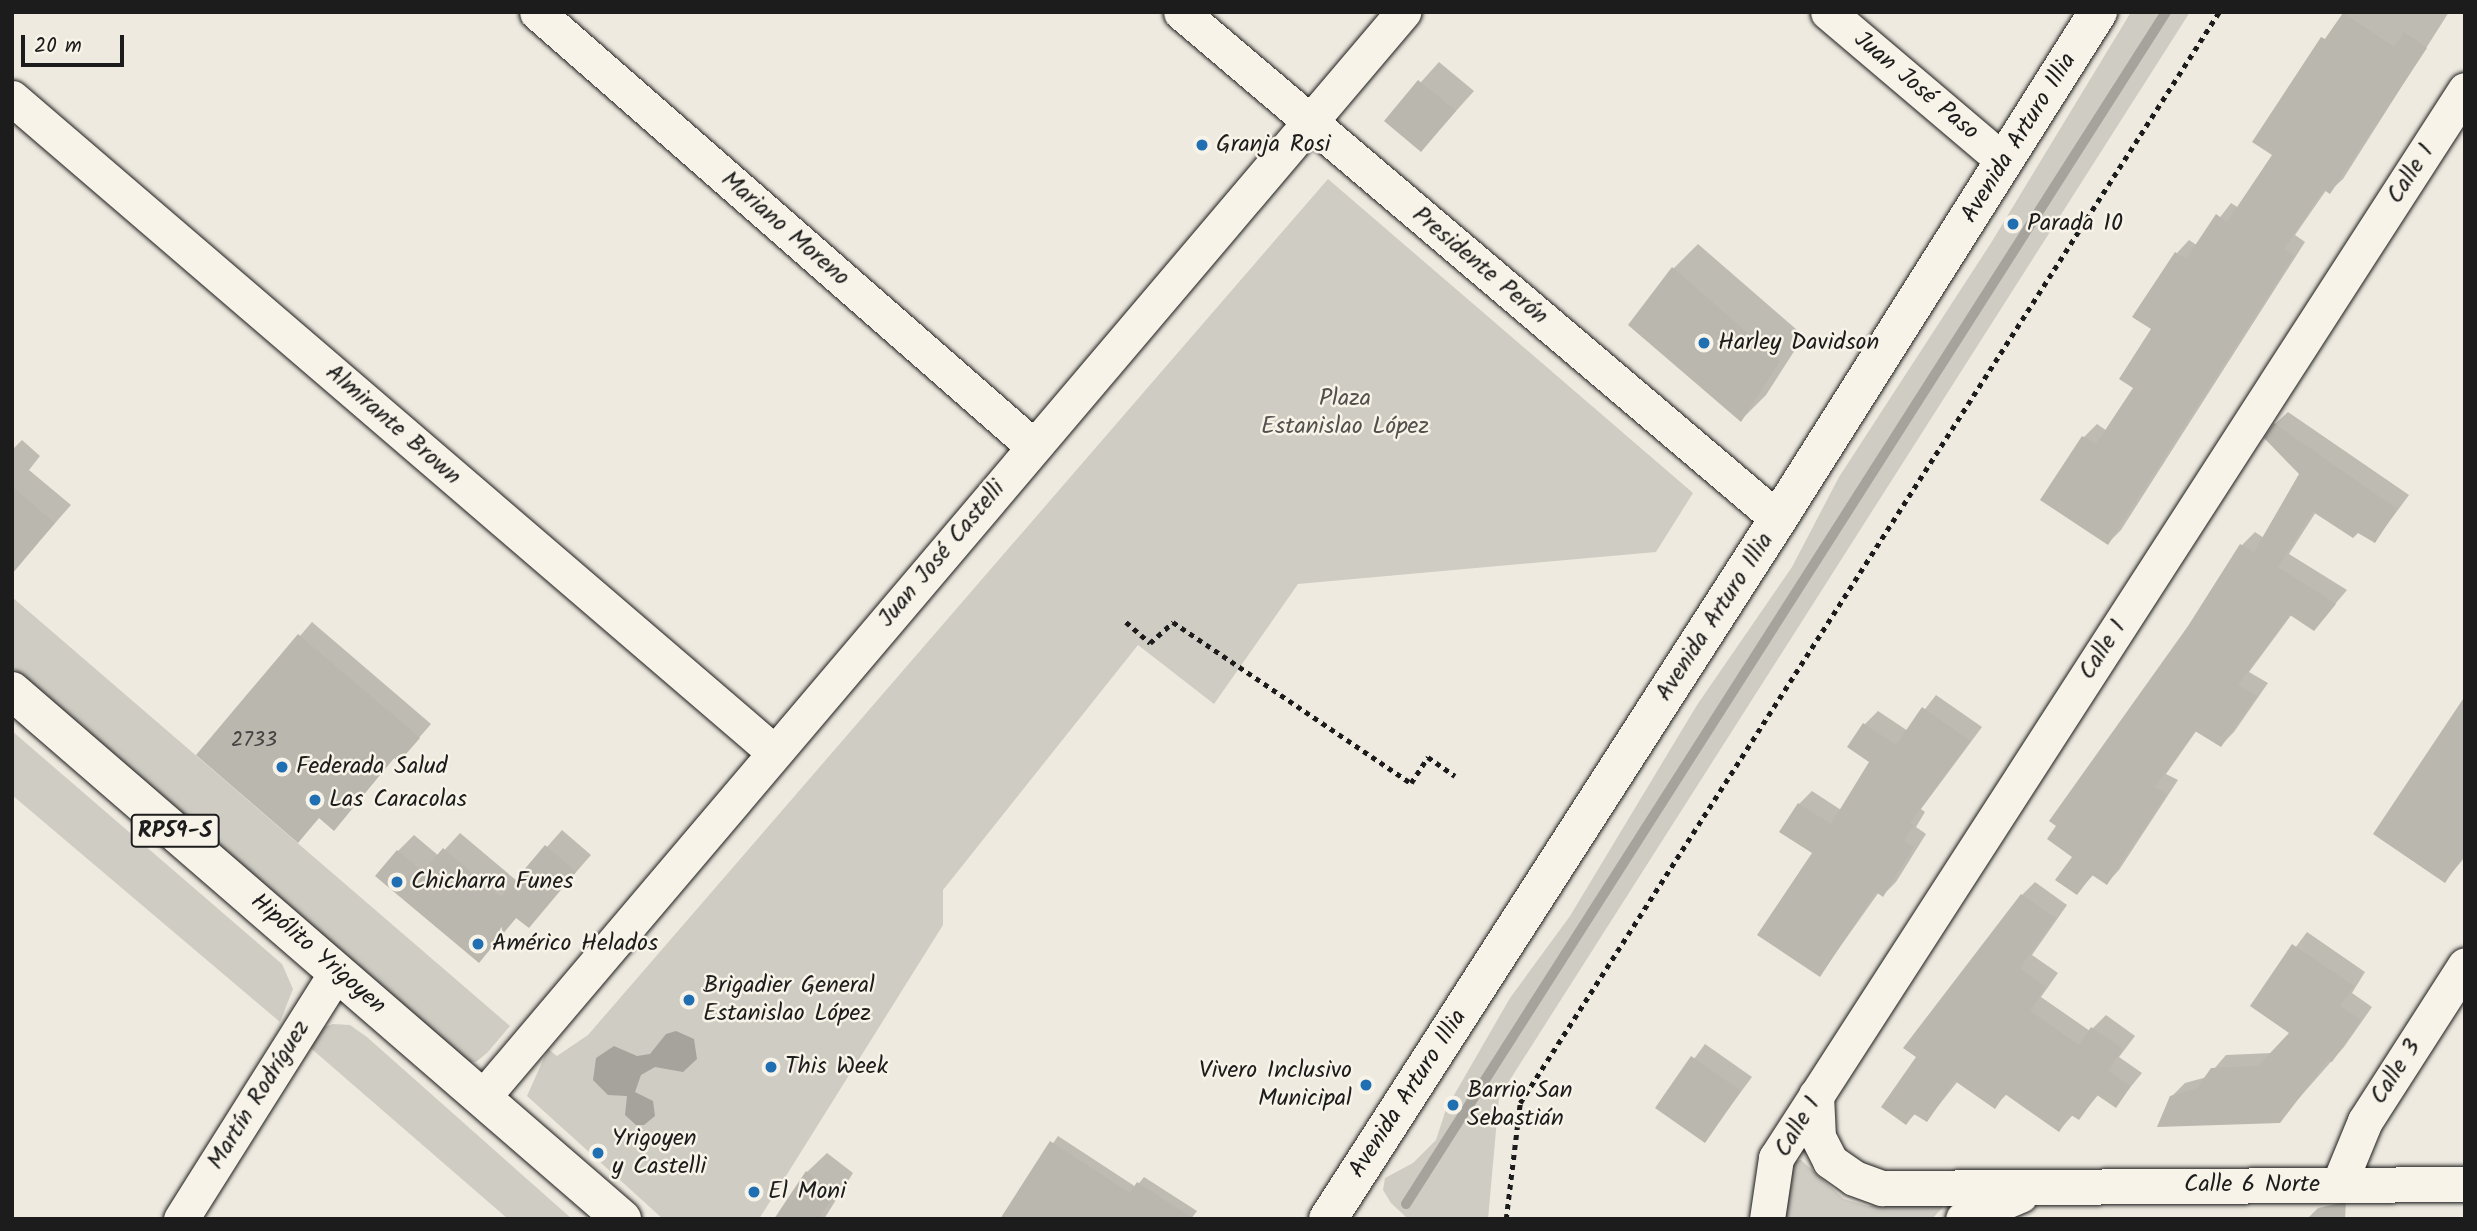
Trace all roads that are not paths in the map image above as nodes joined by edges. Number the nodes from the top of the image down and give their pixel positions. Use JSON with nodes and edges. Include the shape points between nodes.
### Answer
{"nodes":[{"id":1,"x":537,"y":12,"type":"edge"},
{"id":2,"x":1181,"y":12,"type":"edge"},
{"id":3,"x":1404,"y":12,"type":"edge"},
{"id":4,"x":1828,"y":12,"type":"edge"},
{"id":5,"x":2098,"y":12,"type":"edge"},
{"id":6,"x":2465,"y":90,"type":"edge"},
{"id":7,"x":12,"y":98,"type":"edge"},
{"id":8,"x":1309,"y":121,"type":"junction"},
{"id":9,"x":2004,"y":161,"type":"junction"},
{"id":10,"x":1034,"y":446,"type":"junction"},
{"id":11,"x":1778,"y":519,"type":"junction"},
{"id":12,"x":12,"y":691,"type":"edge"},
{"id":13,"x":774,"y":752,"type":"junction"},
{"id":14,"x":2465,"y":965,"type":"edge"},
{"id":15,"x":337,"y":971,"type":"junction"},
{"id":16,"x":1816,"y":1095,"type":"junction"},
{"id":17,"x":482,"y":1097,"type":"junction"},
{"id":18,"x":2465,"y":1184,"type":"edge"},
{"id":19,"x":2339,"y":1185,"type":"junction"},
{"id":20,"x":2039,"y":1187,"type":"junction"},
{"id":21,"x":1340,"y":1214,"type":"edge"},
{"id":22,"x":181,"y":1219,"type":"edge"},
{"id":23,"x":622,"y":1219,"type":"edge"},
{"id":24,"x":1767,"y":1219,"type":"edge"},
{"id":25,"x":1963,"y":1219,"type":"edge"}],
"edges":[{"from":1,"to":10,"type":"street","name":"Mariano Moreno"},
{"from":2,"to":8,"type":"street","name":"Presidente Perón"},
{"from":3,"to":8,"type":"street","name":"Juan José Castelli"},
{"from":4,"to":9,"type":"street","name":"Juan José Paso"},
{"from":5,"to":9,"type":"main road","name":"Avenida Arturo Illia"},
{"from":6,"to":16,"type":"street","name":"Calle 1"},
{"from":7,"to":13,"type":"street","name":"Almirante Brown"},
{"from":8,"to":10,"type":"street","name":"Juan José Castelli"},
{"from":8,"to":11,"type":"street","name":"Presidente Perón"},
{"from":9,"to":11,"type":"main road","name":"Avenida Arturo Illia"},
{"from":10,"to":13,"type":"street","name":"Juan José Castelli"},
{"from":11,"to":21,"type":"main road","name":"Avenida Arturo Illia"},
{"from":12,"to":15,"type":"main road","name":"Hipólito Yrigoyen","number":"RP59-S"},
{"from":13,"to":17,"type":"street","name":"Juan José Castelli"},
{"from":14,"to":19,"type":"street","name":"Calle 3","via":[[2365,1121]]},
{"from":15,"to":17,"type":"main road","name":"Hipólito Yrigoyen","number":"RP59-S"},
{"from":15,"to":22,"type":"street","name":"Martín Rodríguez"},
{"from":16,"to":20,"type":"street","name":"Calle 6 Norte","via":[[1818,1137],[1830,1161],[1854,1178],[1882,1188]]},
{"from":16,"to":24,"type":"street","name":"Calle 1","via":[[1776,1158]]},
{"from":17,"to":23,"type":"main road","name":"Hipólito Yrigoyen","number":"RP59-S"},
{"from":18,"to":19,"type":"street","name":"Calle 6 Norte"},
{"from":19,"to":20,"type":"street","name":"Calle 6 Norte"},
{"from":20,"to":25,"type":"street","name":"Calle 6 Norte"}]}
